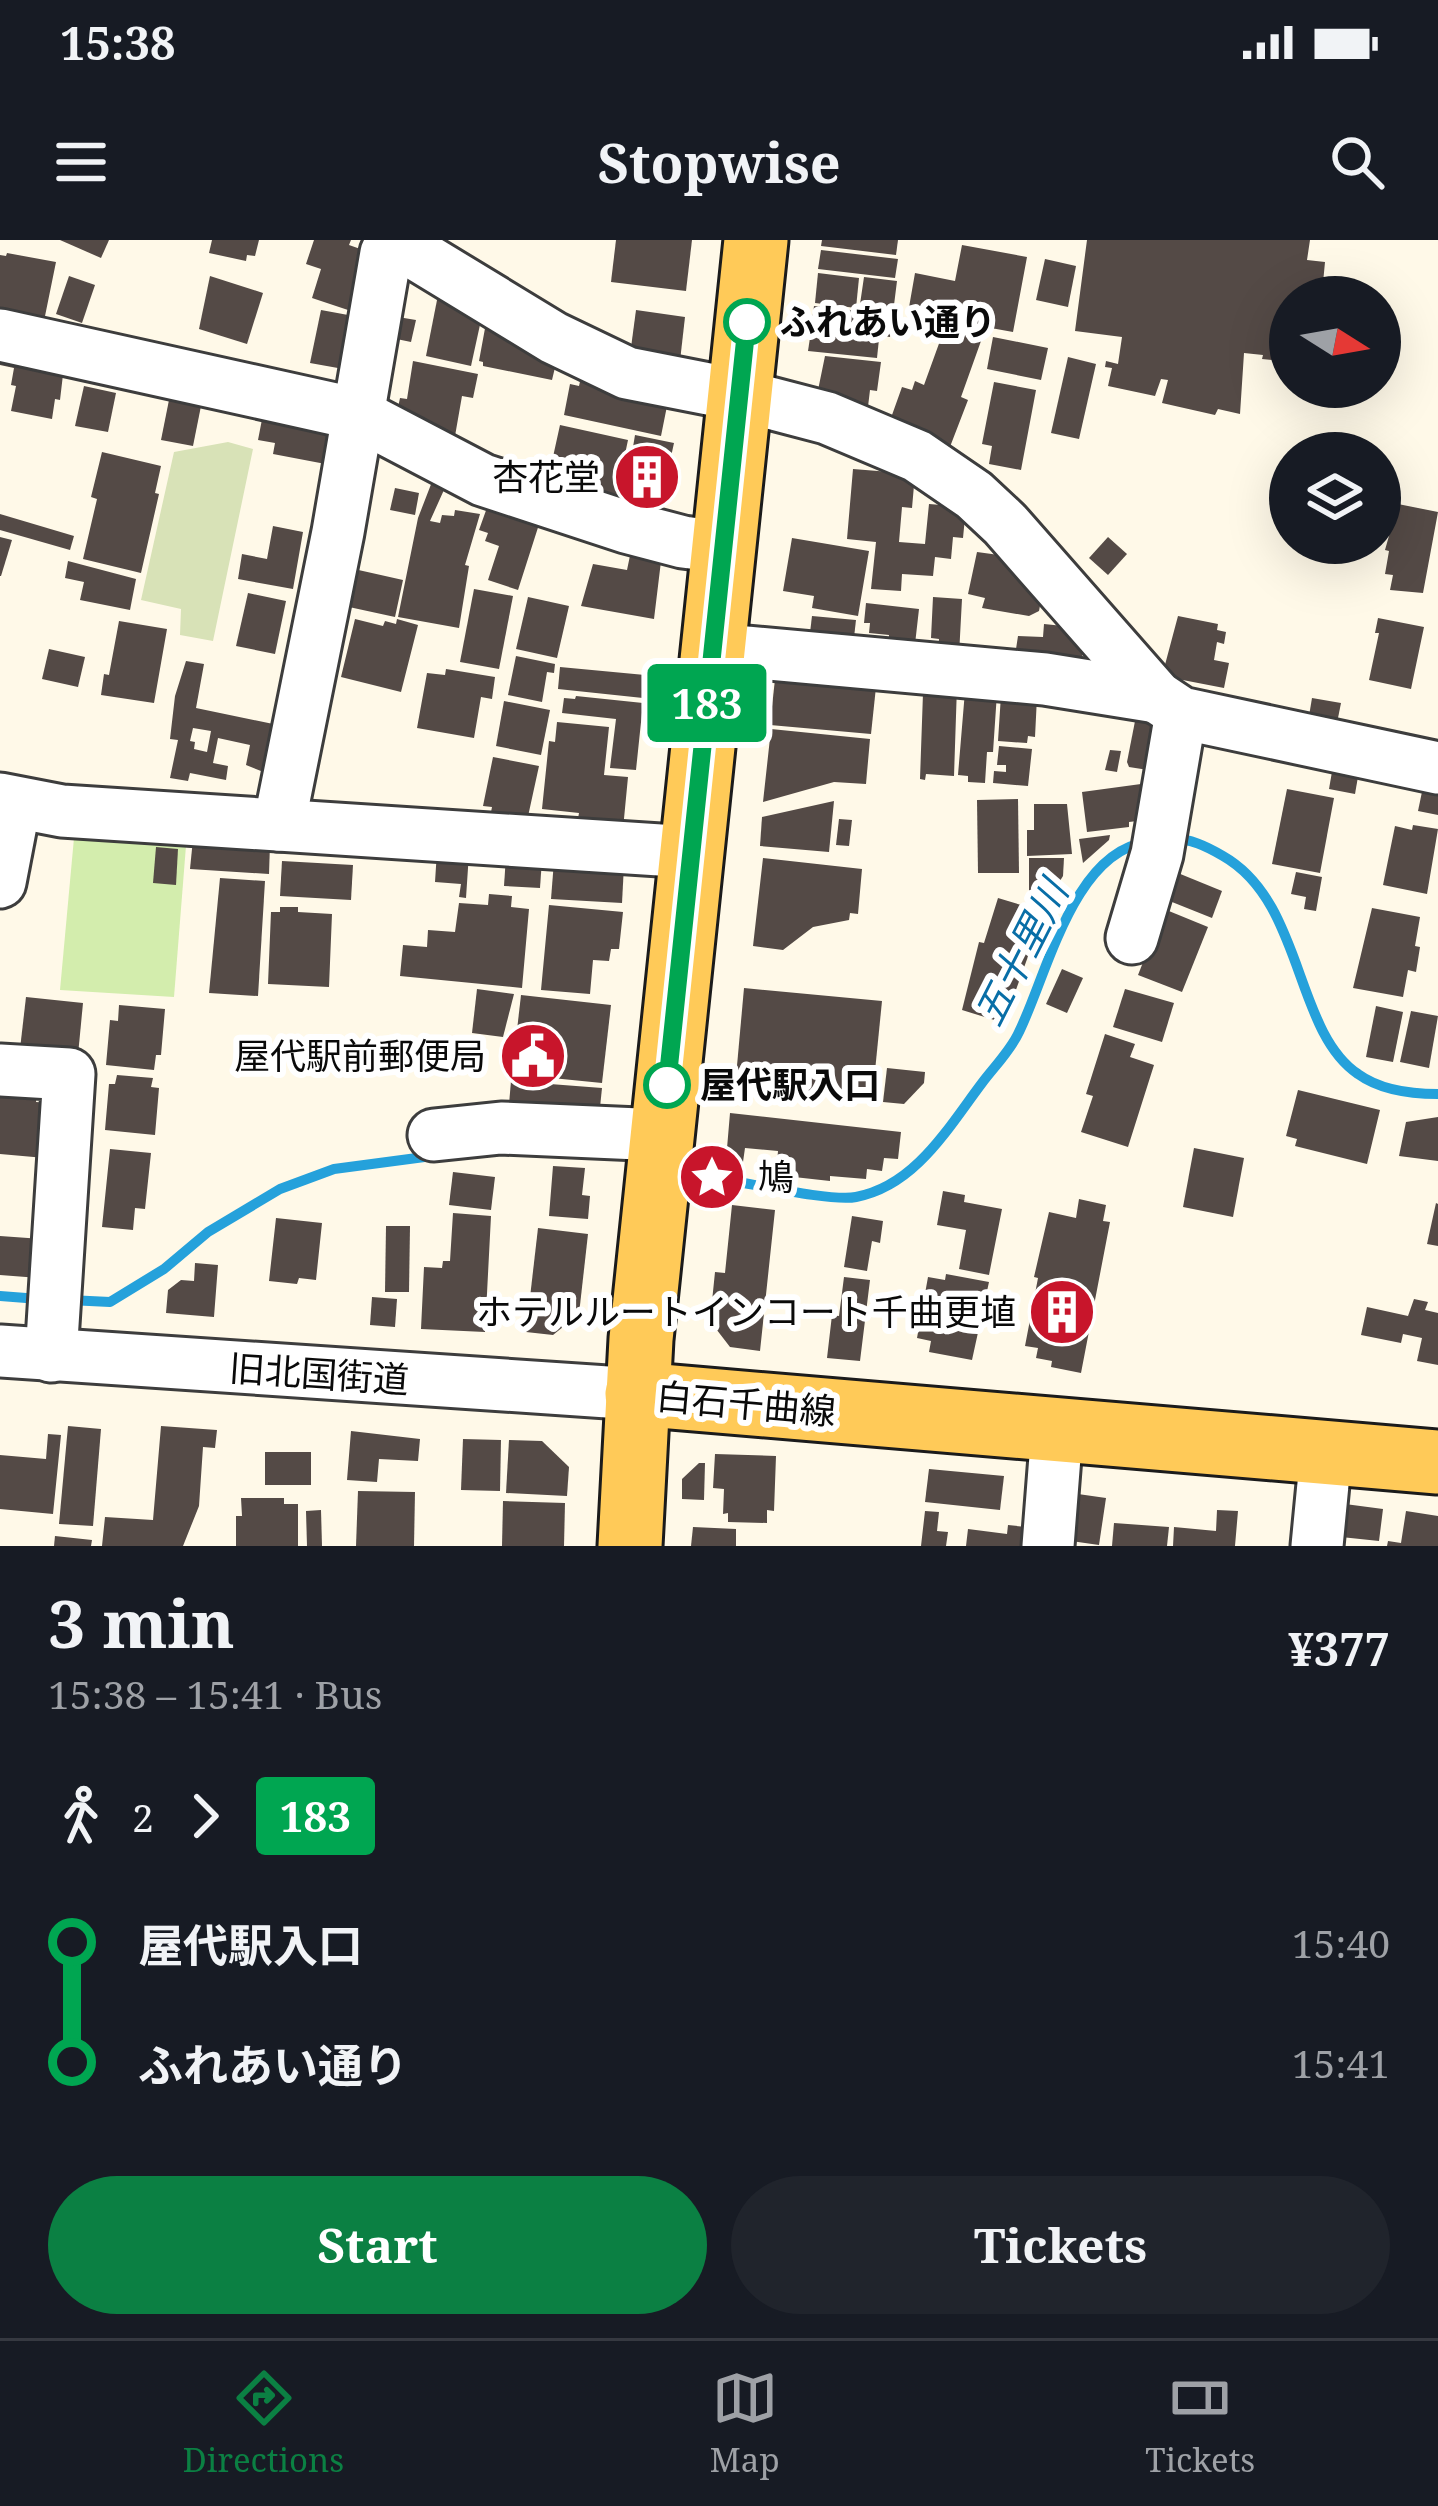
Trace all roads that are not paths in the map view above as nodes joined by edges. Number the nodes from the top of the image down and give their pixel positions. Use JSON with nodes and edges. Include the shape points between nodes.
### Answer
{"nodes":[{"id":1,"x":393,"y":240,"type":"edge"},
{"id":2,"x":756,"y":240,"type":"edge"},
{"id":3,"x":0,"y":335,"type":"edge"},
{"id":4,"x":739,"y":395,"type":"junction"},
{"id":5,"x":357,"y":414,"type":"junction"},
{"id":6,"x":722,"y":547,"type":"junction"},
{"id":7,"x":712,"y":649,"type":"junction"},
{"id":8,"x":1169,"y":705,"type":"junction"},
{"id":9,"x":1438,"y":768,"type":"edge"},
{"id":10,"x":8,"y":802,"type":"edge"},
{"id":11,"x":279,"y":825,"type":"junction"},
{"id":12,"x":691,"y":852,"type":"junction"},
{"id":13,"x":0,"y":882,"type":"edge"},
{"id":14,"x":1132,"y":938,"type":"dead end"},
{"id":15,"x":0,"y":1070,"type":"edge"},
{"id":16,"x":434,"y":1135,"type":"dead end"},
{"id":17,"x":662,"y":1135,"type":"junction"},
{"id":18,"x":53,"y":1319,"type":"junction"},
{"id":19,"x":0,"y":1352,"type":"edge"},
{"id":20,"x":637,"y":1394,"type":"junction"},
{"id":21,"x":1057,"y":1430,"type":"junction"},
{"id":22,"x":1326,"y":1453,"type":"junction"},
{"id":23,"x":1438,"y":1462,"type":"edge"},
{"id":24,"x":630,"y":1546,"type":"edge"},
{"id":25,"x":1048,"y":1546,"type":"edge"},
{"id":26,"x":1317,"y":1546,"type":"edge"}],
"edges":[{"from":1,"to":4,"type":"street","via":[[627,373]]},
{"from":1,"to":5,"type":"street"},
{"from":2,"to":4,"type":"main road","name":"白石千曲線"},
{"from":3,"to":5,"type":"street"},
{"from":4,"to":6,"type":"main road","name":"白石千曲線"},
{"from":4,"to":8,"type":"street","via":[[826,418],[917,455],[957,482]]},
{"from":5,"to":6,"type":"street","via":[[483,480],[626,527]]},
{"from":5,"to":11,"type":"street"},
{"from":6,"to":7,"type":"main road","name":"白石千曲線"},
{"from":7,"to":8,"type":"street","via":[[1045,679]]},
{"from":7,"to":12,"type":"main road","name":"白石千曲線"},
{"from":8,"to":9,"type":"street"},
{"from":8,"to":14,"type":"street","via":[[1159,840]]},
{"from":10,"to":11,"type":"street"},
{"from":10,"to":13,"type":"street"},
{"from":11,"to":12,"type":"street"},
{"from":12,"to":17,"type":"main road","name":"白石千曲線"},
{"from":15,"to":18,"type":"street","via":[[69,1074]]},
{"from":16,"to":17,"type":"street","via":[[501,1128]]},
{"from":17,"to":20,"type":"main road","name":"白石千曲線"},
{"from":18,"to":19,"type":"street","name":"旧北国街道"},
{"from":18,"to":20,"type":"street","name":"旧北国街道"},
{"from":20,"to":21,"type":"main road","name":"白石千曲線"},
{"from":20,"to":24,"type":"main road"},
{"from":21,"to":22,"type":"main road","name":"白石千曲線"},
{"from":21,"to":25,"type":"street"},
{"from":22,"to":23,"type":"main road","name":"白石千曲線"},
{"from":22,"to":26,"type":"street"}]}
